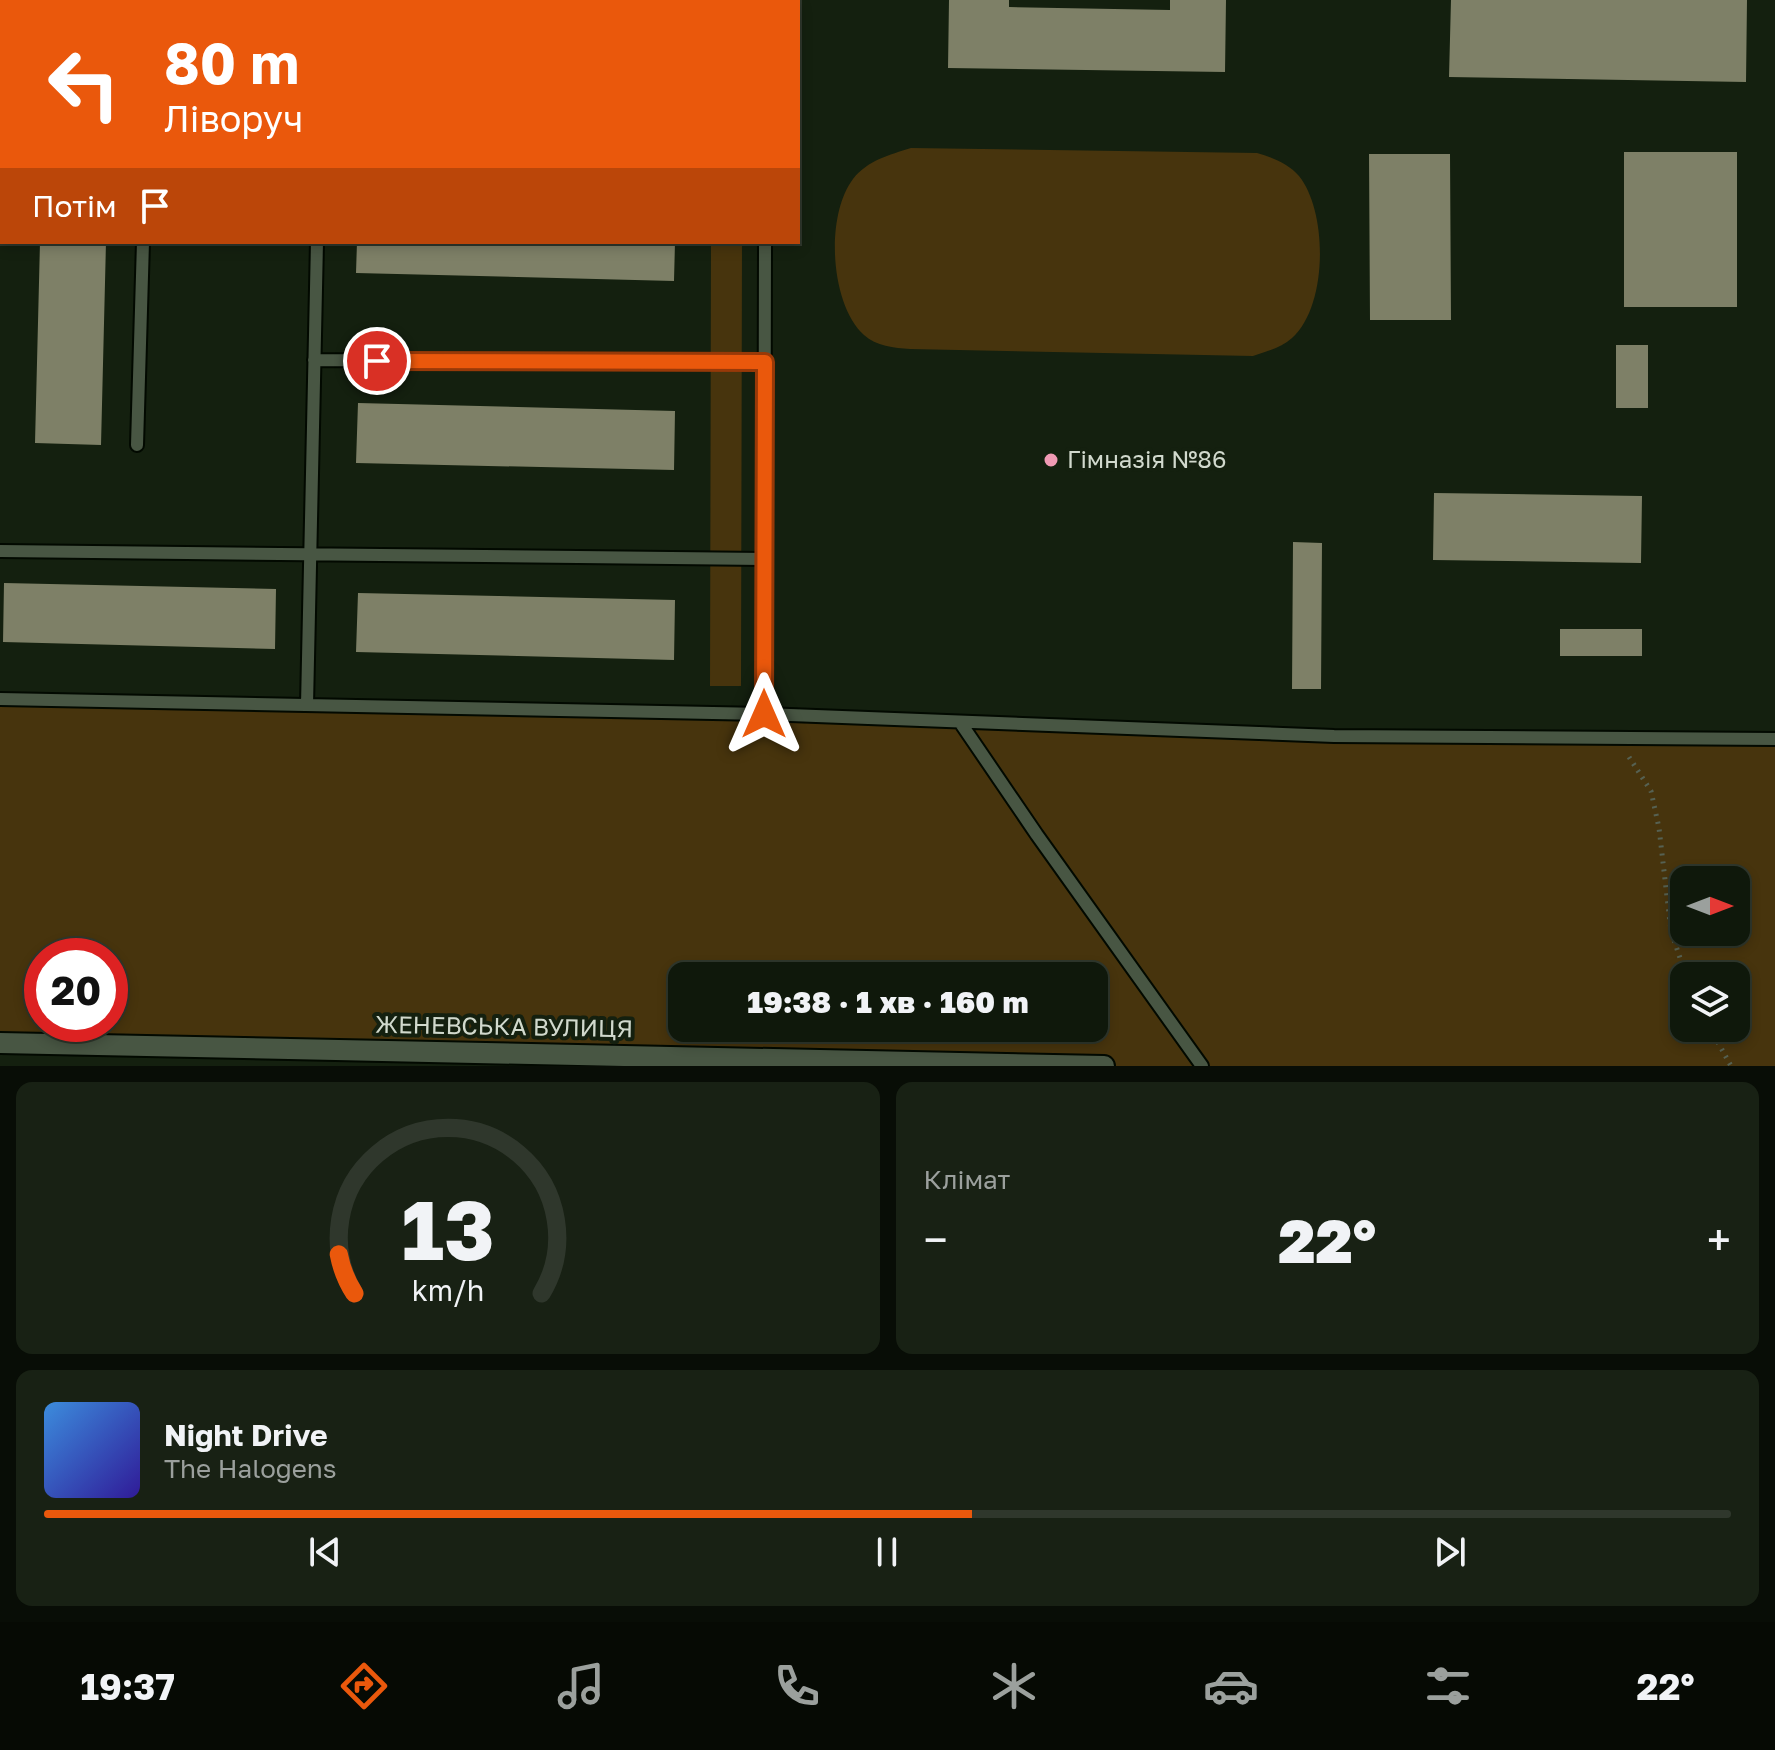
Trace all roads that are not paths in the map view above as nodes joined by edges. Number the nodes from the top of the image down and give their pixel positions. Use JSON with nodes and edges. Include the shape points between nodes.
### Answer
{"nodes":[{"id":1,"x":143,"y":244,"type":"edge"},
{"id":2,"x":317,"y":244,"type":"edge"},
{"id":3,"x":765,"y":244,"type":"edge"},
{"id":4,"x":314,"y":360,"type":"junction"},
{"id":5,"x":765,"y":362,"type":"junction"},
{"id":6,"x":137,"y":445,"type":"dead end"},
{"id":7,"x":0,"y":551,"type":"edge"},
{"id":8,"x":310,"y":554,"type":"junction"},
{"id":9,"x":765,"y":559,"type":"junction"},
{"id":10,"x":0,"y":699,"type":"edge"},
{"id":11,"x":307,"y":705,"type":"junction"},
{"id":12,"x":764,"y":714,"type":"junction"},
{"id":13,"x":960,"y":722,"type":"junction"},
{"id":14,"x":1775,"y":739,"type":"edge"},
{"id":15,"x":0,"y":1043,"type":"edge"},
{"id":16,"x":401,"y":1059,"type":"edge"},
{"id":17,"x":1104,"y":1066,"type":"edge"},
{"id":18,"x":1202,"y":1066,"type":"edge"}],
"edges":[{"from":1,"to":6,"type":"lane"},
{"from":2,"to":4,"type":"lane"},
{"from":3,"to":5,"type":"lane"},
{"from":4,"to":5,"type":"lane"},
{"from":4,"to":8,"type":"lane"},
{"from":5,"to":9,"type":"lane"},
{"from":7,"to":8,"type":"lane"},
{"from":8,"to":9,"type":"lane"},
{"from":8,"to":11,"type":"lane"},
{"from":9,"to":12,"type":"lane"},
{"from":10,"to":11,"type":"lane"},
{"from":11,"to":12,"type":"lane"},
{"from":12,"to":13,"type":"lane"},
{"from":13,"to":14,"type":"lane","via":[[1334,736]]},
{"from":13,"to":18,"type":"lane"},
{"from":15,"to":16,"type":"street","name":"ЖЕНЕВСЬКА ВУЛИЦЯ"},
{"from":16,"to":17,"type":"street","name":"ЖЕНЕВСЬКА ВУЛИЦЯ"}]}
